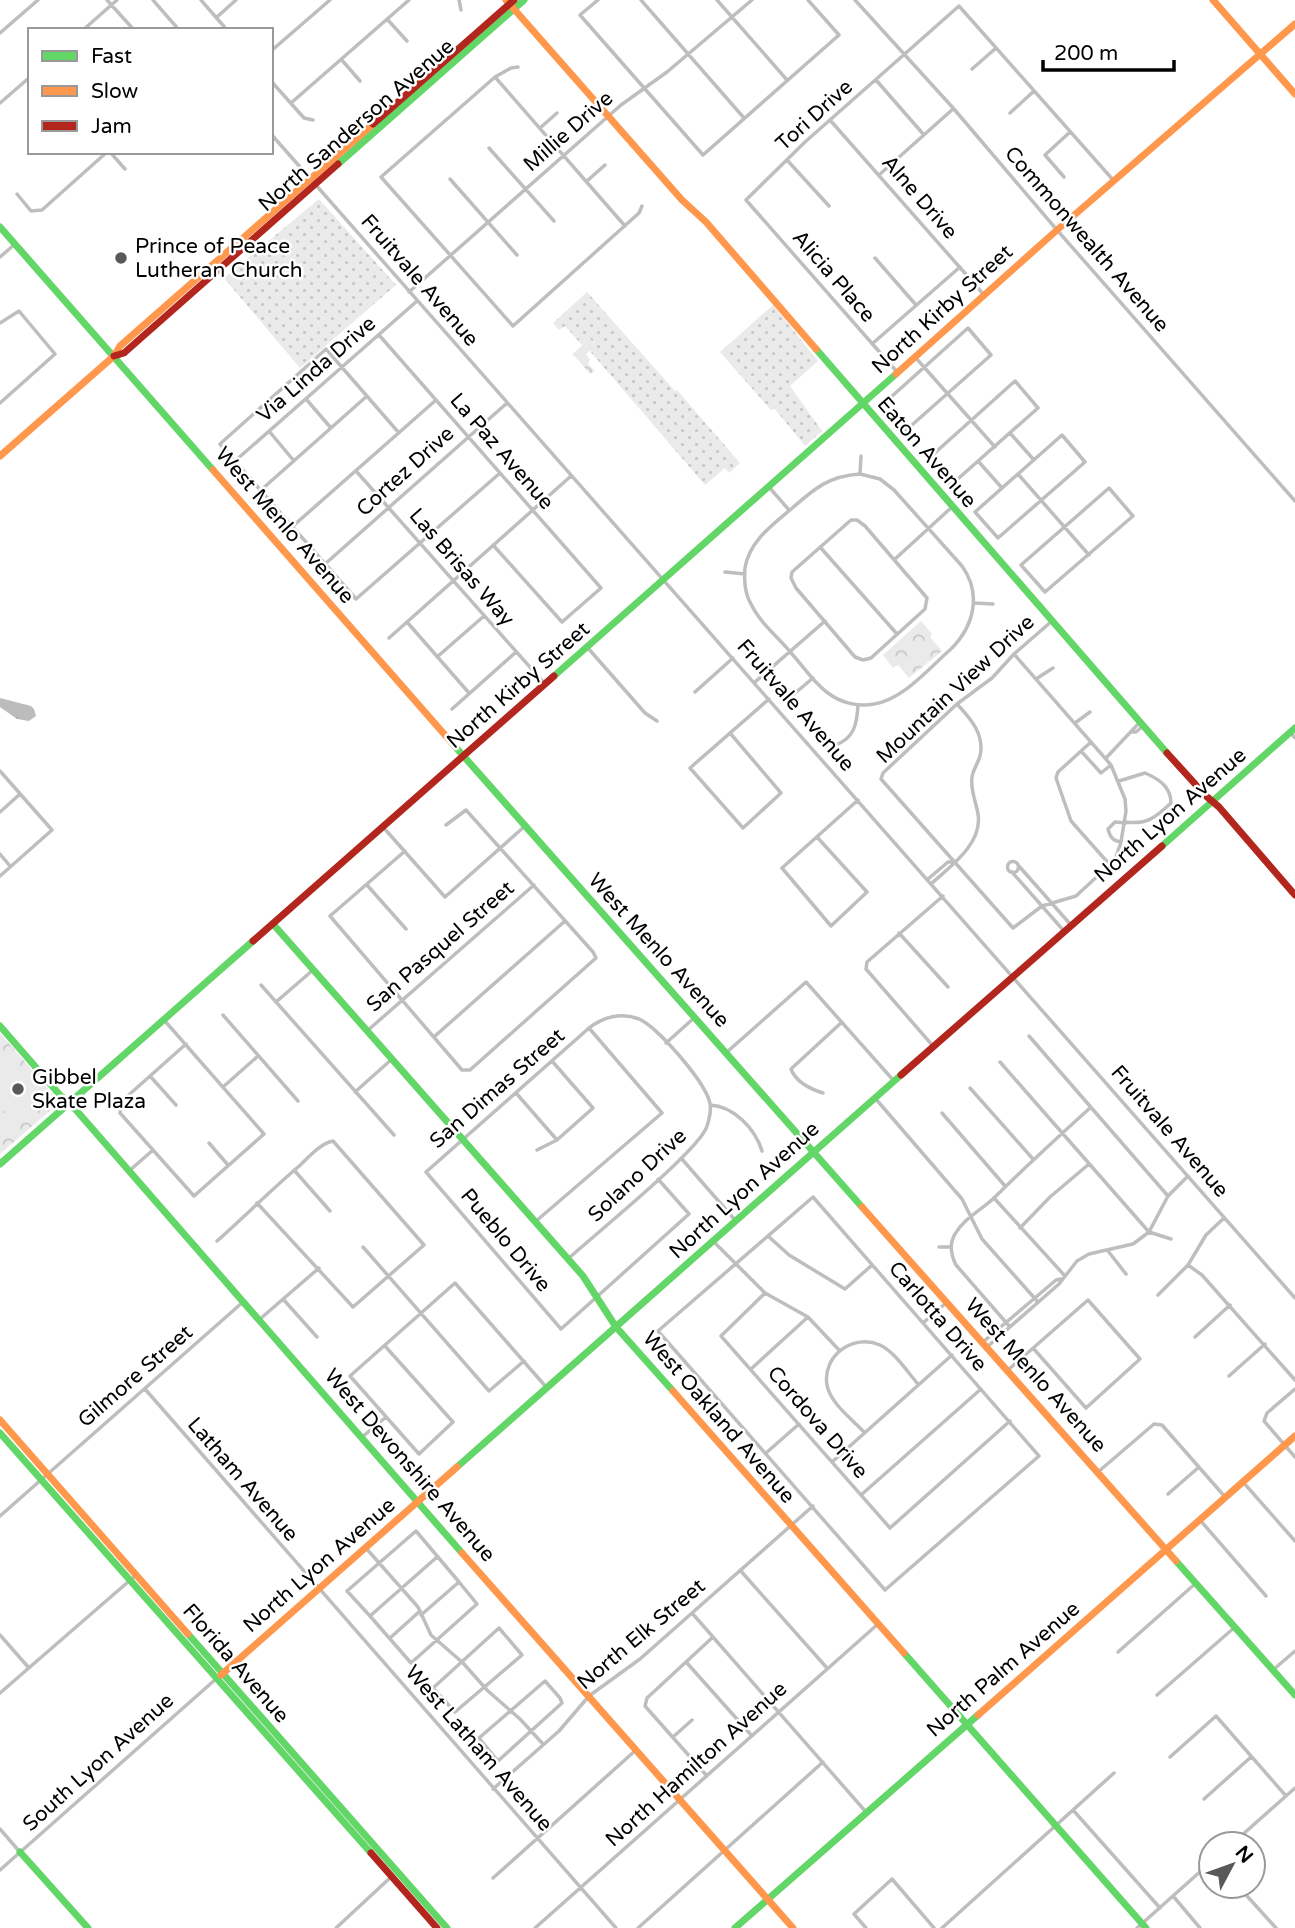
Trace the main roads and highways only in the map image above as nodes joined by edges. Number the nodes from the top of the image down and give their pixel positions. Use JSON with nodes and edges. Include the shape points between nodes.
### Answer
{"nodes":[{"id":1,"x":524,"y":0,"type":"edge"},
{"id":2,"x":1213,"y":0,"type":"edge"},
{"id":3,"x":511,"y":3,"type":"edge"},
{"id":4,"x":1295,"y":24,"type":"edge"},
{"id":5,"x":1260,"y":55,"type":"junction"},
{"id":6,"x":1295,"y":94,"type":"edge"},
{"id":7,"x":313,"y":181,"type":"junction"},
{"id":8,"x":0,"y":227,"type":"edge"},
{"id":9,"x":232,"y":248,"type":"junction"},
{"id":10,"x":214,"y":273,"type":"junction"},
{"id":11,"x":114,"y":356,"type":"junction"},
{"id":12,"x":862,"y":404,"type":"junction"},
{"id":13,"x":0,"y":456,"type":"edge"},
{"id":14,"x":1293,"y":733,"type":"edge"},
{"id":15,"x":464,"y":755,"type":"junction"},
{"id":16,"x":1212,"y":802,"type":"junction"},
{"id":17,"x":1295,"y":895,"type":"edge"},
{"id":18,"x":273,"y":924,"type":"junction"},
{"id":19,"x":0,"y":1026,"type":"edge"},
{"id":20,"x":69,"y":1103,"type":"junction"},
{"id":21,"x":814,"y":1151,"type":"junction"},
{"id":22,"x":0,"y":1164,"type":"edge"},
{"id":23,"x":616,"y":1327,"type":"junction"},
{"id":24,"x":0,"y":1420,"type":"edge"},
{"id":25,"x":0,"y":1433,"type":"edge"},
{"id":26,"x":1295,"y":1436,"type":"edge"},
{"id":27,"x":44,"y":1476,"type":"junction"},
{"id":28,"x":418,"y":1501,"type":"junction"},
{"id":29,"x":1167,"y":1550,"type":"junction"},
{"id":30,"x":220,"y":1676,"type":"junction"},
{"id":31,"x":1295,"y":1695,"type":"edge"},
{"id":32,"x":965,"y":1724,"type":"junction"},
{"id":33,"x":287,"y":1759,"type":"junction"},
{"id":34,"x":339,"y":1806,"type":"junction"},
{"id":35,"x":20,"y":1852,"type":"road end"},
{"id":36,"x":395,"y":1875,"type":"junction"},
{"id":37,"x":768,"y":1899,"type":"junction"},
{"id":38,"x":1141,"y":1926,"type":"edge"},
{"id":39,"x":88,"y":1928,"type":"edge"},
{"id":40,"x":437,"y":1928,"type":"edge"},
{"id":41,"x":447,"y":1928,"type":"edge"},
{"id":42,"x":735,"y":1928,"type":"edge"},
{"id":43,"x":793,"y":1928,"type":"edge"}],
"edges":[{"from":1,"to":3,"type":"main road","name":"North Sanderson Avenue"},
{"from":2,"to":5,"type":"main road"},
{"from":3,"to":7,"type":"main road","name":"North Sanderson Avenue"},
{"from":3,"to":12,"type":"main road","name":"Eaton Avenue"},
{"from":4,"to":5,"type":"main road","name":"North Kirby Street"},
{"from":5,"to":6,"type":"main road"},
{"from":5,"to":12,"type":"main road","name":"North Kirby Street"},
{"from":7,"to":9,"type":"main road","name":"North Sanderson Avenue"},
{"from":7,"to":10,"type":"main road","name":"North Sanderson Avenue"},
{"from":8,"to":11,"type":"main road","name":"West Menlo Avenue"},
{"from":9,"to":10,"type":"main road"},
{"from":9,"to":11,"type":"main road","name":"North Sanderson Avenue"},
{"from":10,"to":11,"type":"main road","name":"North Sanderson Avenue","via":[[124,353]]},
{"from":11,"to":13,"type":"main road","name":"North Sanderson Avenue"},
{"from":11,"to":15,"type":"main road","name":"West Menlo Avenue"},
{"from":12,"to":15,"type":"main road","name":"North Kirby Street"},
{"from":12,"to":16,"type":"main road","name":"Eaton Avenue"},
{"from":14,"to":16,"type":"main road","name":"North Lyon Avenue"},
{"from":15,"to":18,"type":"main road","name":"North Kirby Street"},
{"from":15,"to":21,"type":"main road","name":"West Menlo Avenue"},
{"from":16,"to":17,"type":"main road","name":"Eaton Avenue"},
{"from":16,"to":21,"type":"main road","name":"North Lyon Avenue"},
{"from":18,"to":20,"type":"main road","name":"North Kirby Street"},
{"from":18,"to":23,"type":"main road","name":"West Oakland Avenue","via":[[583,1276]]},
{"from":19,"to":20,"type":"main road","name":"West Devonshire Avenue"},
{"from":20,"to":22,"type":"main road","name":"North Kirby Street"},
{"from":20,"to":28,"type":"main road","name":"West Devonshire Avenue"},
{"from":21,"to":23,"type":"main road","name":"North Lyon Avenue"},
{"from":21,"to":29,"type":"main road","name":"West Menlo Avenue"},
{"from":23,"to":28,"type":"main road","name":"North Lyon Avenue"},
{"from":23,"to":32,"type":"main road","name":"West Oakland Avenue"},
{"from":24,"to":27,"type":"main road","name":"Florida Avenue"},
{"from":25,"to":27,"type":"main road","name":"Florida Avenue"},
{"from":26,"to":29,"type":"main road","name":"North Palm Avenue"},
{"from":27,"to":30,"type":"main road","name":"Florida Avenue"},
{"from":28,"to":30,"type":"main road","name":"North Lyon Avenue"},
{"from":28,"to":37,"type":"main road","name":"West Devonshire Avenue"},
{"from":29,"to":31,"type":"main road","name":"West Menlo Avenue"},
{"from":29,"to":32,"type":"main road","name":"North Palm Avenue"},
{"from":30,"to":33,"type":"main road","name":"Florida Avenue"},
{"from":30,"to":34,"type":"main road","name":"Florida Avenue"},
{"from":32,"to":37,"type":"main road","name":"North Palm Avenue"},
{"from":32,"to":38,"type":"main road","name":"West Oakland Avenue"},
{"from":33,"to":34,"type":"main road"},
{"from":33,"to":36,"type":"main road","name":"Florida Avenue"},
{"from":34,"to":36,"type":"main road","name":"Florida Avenue"},
{"from":35,"to":39,"type":"main road"},
{"from":36,"to":40,"type":"main road","name":"Florida Avenue"},
{"from":36,"to":41,"type":"main road","name":"Florida Avenue"},
{"from":37,"to":42,"type":"main road","name":"North Palm Avenue"},
{"from":37,"to":43,"type":"main road","name":"West Devonshire Avenue"}]}
